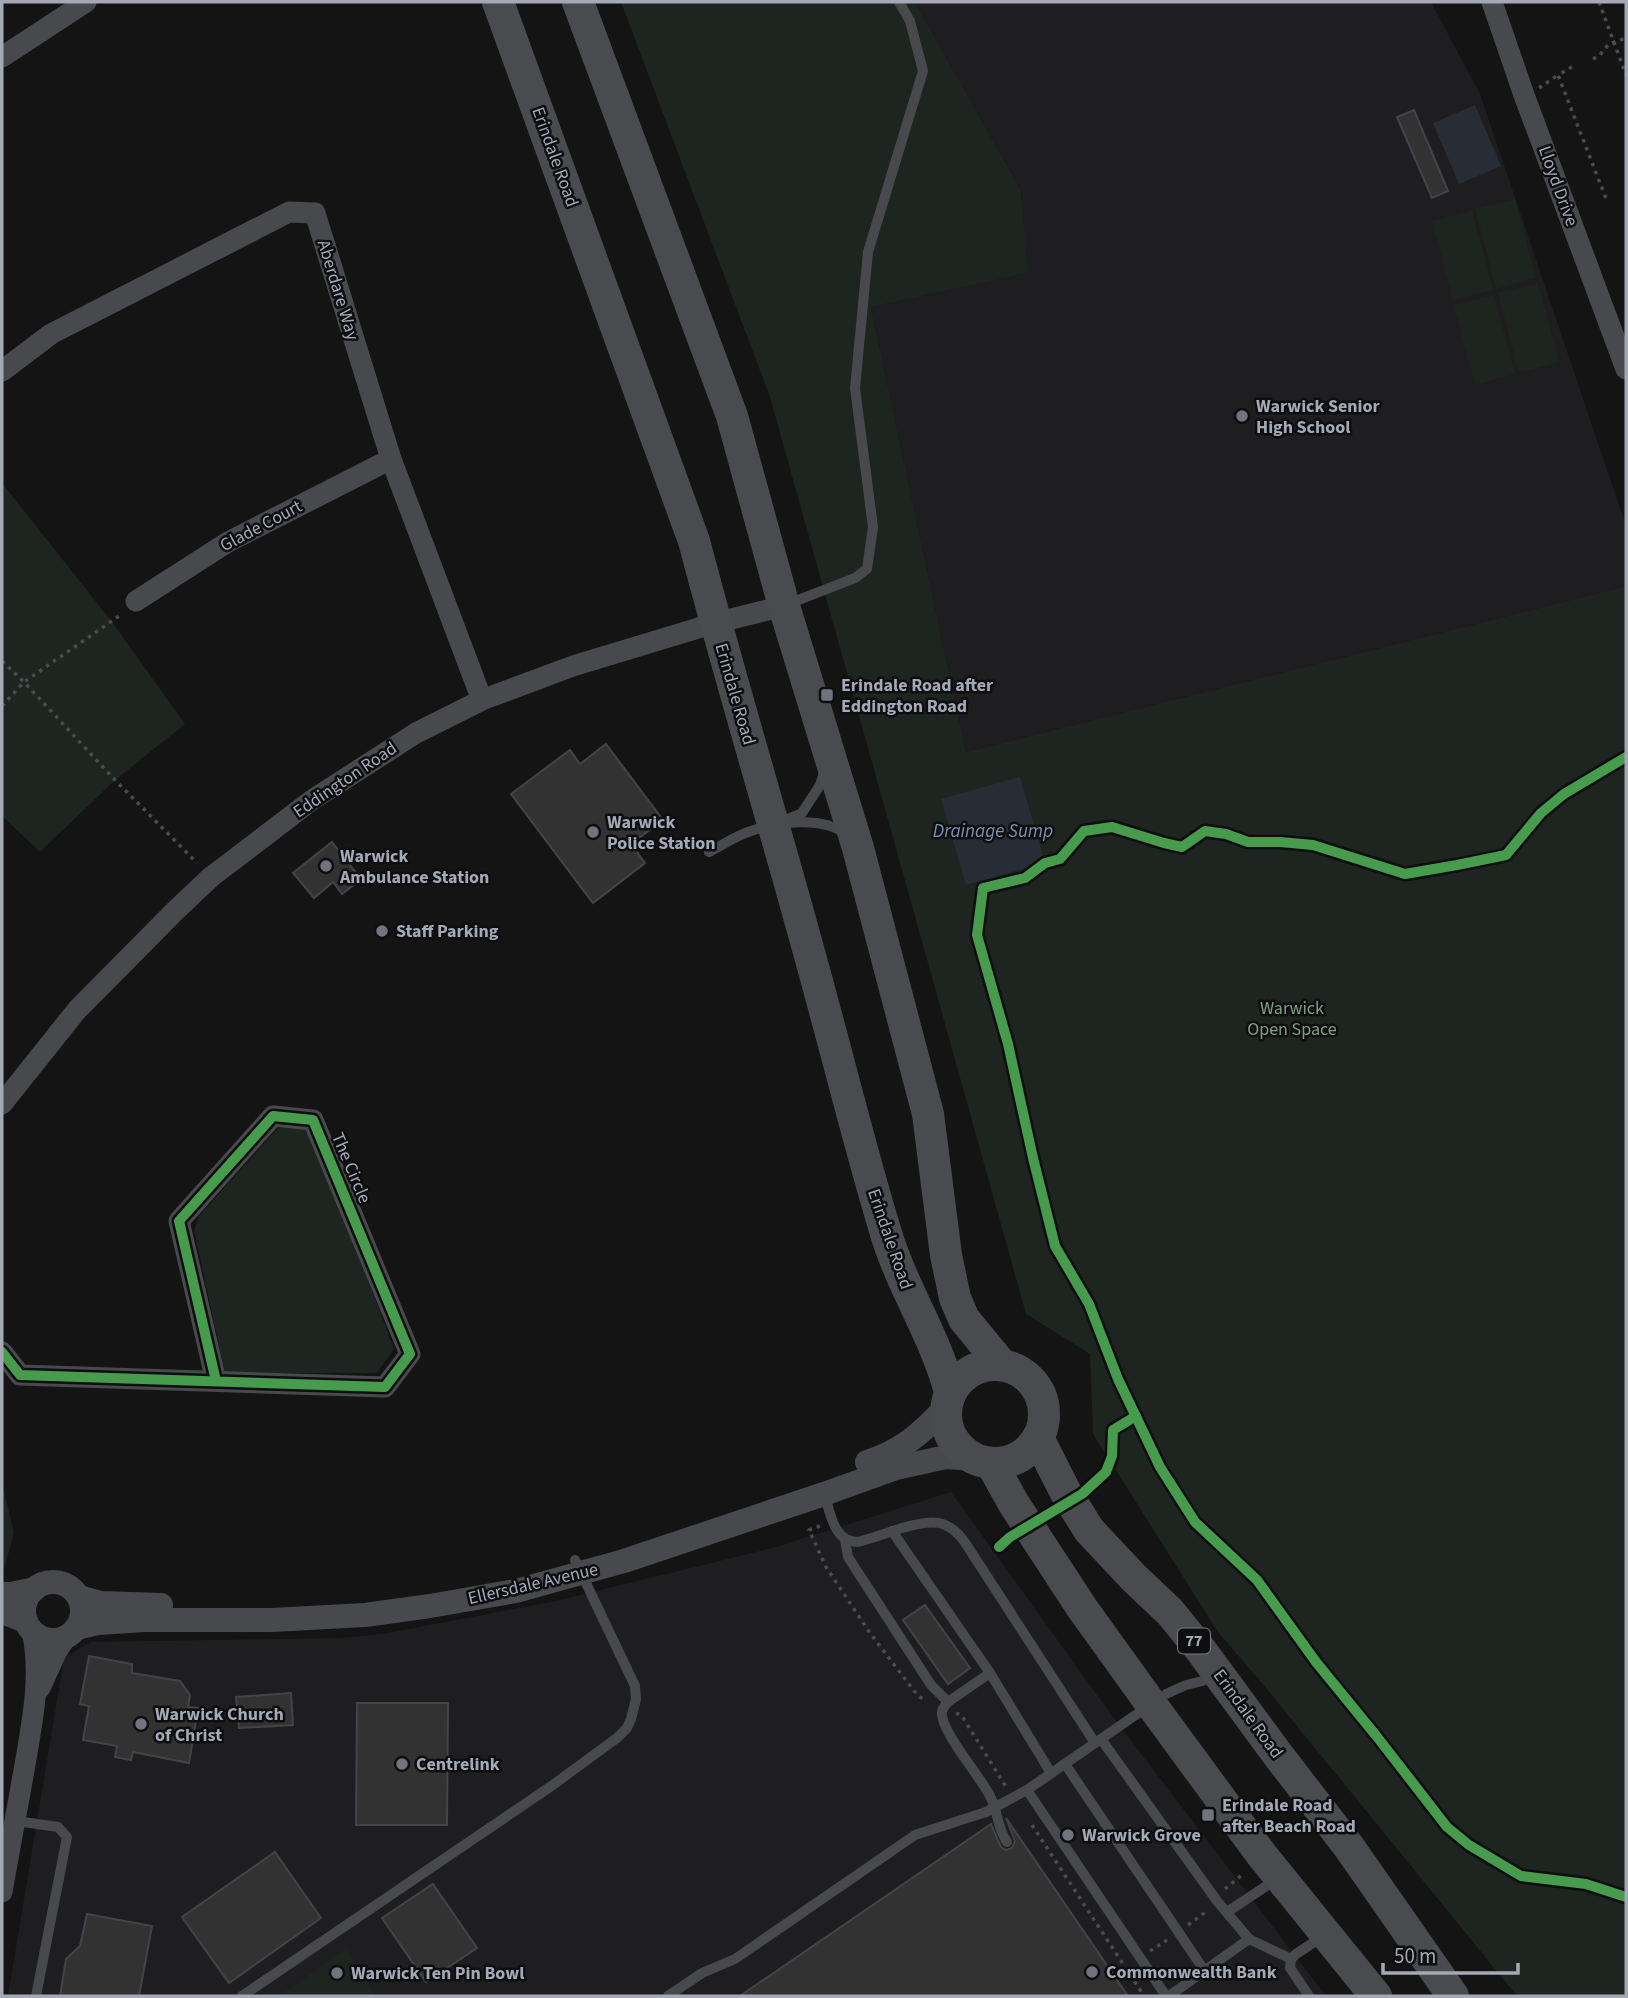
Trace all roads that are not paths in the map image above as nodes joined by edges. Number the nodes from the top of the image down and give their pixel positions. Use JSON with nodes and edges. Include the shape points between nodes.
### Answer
{"nodes":[{"id":1,"x":86,"y":2,"type":"edge"},
{"id":2,"x":499,"y":2,"type":"edge"},
{"id":3,"x":578,"y":2,"type":"edge"},
{"id":4,"x":899,"y":2,"type":"edge"},
{"id":5,"x":1492,"y":2,"type":"edge"},
{"id":6,"x":2,"y":57,"type":"edge"},
{"id":7,"x":1626,"y":369,"type":"edge"},
{"id":8,"x":2,"y":371,"type":"edge"},
{"id":9,"x":391,"y":459,"type":"junction"},
{"id":10,"x":136,"y":601,"type":"road end"},
{"id":11,"x":784,"y":606,"type":"junction"},
{"id":12,"x":715,"y":623,"type":"junction"},
{"id":13,"x":482,"y":700,"type":"junction"},
{"id":14,"x":830,"y":755,"type":"junction"},
{"id":15,"x":773,"y":826,"type":"junction"},
{"id":16,"x":859,"y":848,"type":"junction"},
{"id":17,"x":709,"y":852,"type":"dead end"},
{"id":18,"x":2,"y":1104,"type":"edge"},
{"id":19,"x":2,"y":1352,"type":"edge"},
{"id":20,"x":1001,"y":1364,"type":"junction"},
{"id":21,"x":216,"y":1381,"type":"junction"},
{"id":22,"x":948,"y":1400,"type":"junction"},
{"id":23,"x":1038,"y":1438,"type":"junction"},
{"id":24,"x":983,"y":1461,"type":"junction"},
{"id":25,"x":824,"y":1494,"type":"junction"},
{"id":26,"x":892,"y":1531,"type":"junction"},
{"id":27,"x":845,"y":1540,"type":"junction"},
{"id":28,"x":579,"y":1567,"type":"junction"},
{"id":29,"x":35,"y":1589,"type":"junction"},
{"id":30,"x":2,"y":1594,"type":"edge"},
{"id":31,"x":79,"y":1597,"type":"junction"},
{"id":32,"x":2,"y":1612,"type":"edge"},
{"id":33,"x":29,"y":1626,"type":"junction"},
{"id":34,"x":71,"y":1632,"type":"junction"},
{"id":35,"x":989,"y":1673,"type":"junction"},
{"id":36,"x":1221,"y":1676,"type":"junction"},
{"id":37,"x":36,"y":1696,"type":"junction"},
{"id":38,"x":1151,"y":1704,"type":"junction"},
{"id":39,"x":946,"y":1705,"type":"junction"},
{"id":40,"x":1098,"y":1741,"type":"junction"},
{"id":41,"x":1065,"y":1764,"type":"junction"},
{"id":42,"x":1051,"y":1773,"type":"junction"},
{"id":43,"x":1027,"y":1790,"type":"junction"},
{"id":44,"x":16,"y":1821,"type":"junction"},
{"id":45,"x":1007,"y":1842,"type":"dead end"},
{"id":46,"x":1280,"y":1877,"type":"junction"},
{"id":47,"x":2,"y":1888,"type":"edge"},
{"id":48,"x":1387,"y":1902,"type":"junction"},
{"id":49,"x":1227,"y":1912,"type":"junction"},
{"id":50,"x":1326,"y":1934,"type":"junction"},
{"id":51,"x":1249,"y":1939,"type":"junction"},
{"id":52,"x":1291,"y":1959,"type":"junction"},
{"id":53,"x":1204,"y":1970,"type":"junction"},
{"id":54,"x":36,"y":1996,"type":"edge"},
{"id":55,"x":242,"y":1996,"type":"edge"},
{"id":56,"x":668,"y":1996,"type":"edge"},
{"id":57,"x":1167,"y":1996,"type":"edge"},
{"id":58,"x":1309,"y":1996,"type":"edge"},
{"id":59,"x":1376,"y":1996,"type":"edge"},
{"id":60,"x":1453,"y":1996,"type":"edge"},
{"id":61,"x":1470,"y":1996,"type":"edge"}],
"edges":[{"from":1,"to":6,"type":"street"},
{"from":2,"to":12,"type":"main road","name":"Erindale Road","via":[[694,541]]},
{"from":3,"to":11,"type":"main road","via":[[732,416]]},
{"from":4,"to":11,"type":"lane","via":[[910,20],[923,71],[868,252],[855,388],[873,527],[867,569]]},
{"from":5,"to":7,"type":"street","name":"Lloyd Drive"},
{"from":8,"to":9,"type":"street","name":"Aberdare Way","via":[[51,334],[289,212],[315,213]]},
{"from":9,"to":10,"type":"street","name":"Glade Court","via":[[228,542]]},
{"from":9,"to":13,"type":"street","name":"Aberdare Way"},
{"from":11,"to":12,"type":"street","name":"Eddington Road"},
{"from":11,"to":14,"type":"main road"},
{"from":12,"to":13,"type":"street","name":"Eddington Road","via":[[573,666]]},
{"from":12,"to":15,"type":"main road","name":"Erindale Road"},
{"from":13,"to":18,"type":"street","name":"Eddington Road","via":[[416,733],[312,800],[211,877],[77,1010]]},
{"from":14,"to":15,"type":"lane","via":[[820,785],[802,813]]},
{"from":14,"to":16,"type":"main road"},
{"from":15,"to":16,"type":"lane","via":[[826,823],[845,832]]},
{"from":15,"to":17,"type":"lane","via":[[747,832]]},
{"from":15,"to":22,"type":"main road","name":"Erindale Road","via":[[893,1258],[944,1368]]},
{"from":16,"to":20,"type":"main road","via":[[928,1114],[955,1298],[969,1325]]},
{"from":19,"to":21,"type":"street","name":"The Circle","via":[[20,1375]]},
{"from":20,"to":22,"type":"main road","via":[[971,1370],[959,1379]]},
{"from":20,"to":23,"type":"main road","via":[[1023,1373],[1040,1391],[1044,1423]]},
{"from":21,"to":21,"type":"street","name":"The Circle","via":[[385,1387],[410,1354],[313,1120],[273,1116],[179,1221]]},
{"from":22,"to":24,"type":"main road","name":"Erindale Road","via":[[946,1424],[951,1438],[961,1451]]},
{"from":22,"to":28,"type":"street","name":"Ellersdale Avenue","via":[[914,1439],[889,1455],[641,1540]]},
{"from":23,"to":24,"type":"main road","via":[[1010,1461]]},
{"from":23,"to":36,"type":"main road","name":"Erindale Road","number":"77","via":[[1089,1530],[1170,1612]]},
{"from":24,"to":25,"type":"street","name":"Ellersdale Avenue","via":[[927,1460]]},
{"from":24,"to":38,"type":"main road","name":"Erindale Road"},
{"from":25,"to":27,"type":"lane"},
{"from":25,"to":28,"type":"street","name":"Ellersdale Avenue"},
{"from":26,"to":27,"type":"lane","via":[[858,1542]]},
{"from":26,"to":35,"type":"lane"},
{"from":26,"to":40,"type":"lane","via":[[932,1521],[961,1536]]},
{"from":27,"to":39,"type":"lane","via":[[848,1557]]},
{"from":28,"to":31,"type":"street","name":"Ellersdale Avenue","via":[[363,1600],[146,1605]]},
{"from":28,"to":34,"type":"street","name":"Ellersdale Avenue","via":[[516,1591],[365,1615],[145,1620],[98,1623]]},
{"from":28,"to":55,"type":"lane","via":[[635,1686],[635,1708],[626,1728],[550,1787]]},
{"from":29,"to":30,"type":"street","name":"Ellersdale Avenue"},
{"from":29,"to":31,"type":"street","name":"Ellersdale Avenue","via":[[59,1583]]},
{"from":29,"to":33,"type":"street","via":[[26,1601],[24,1615]]},
{"from":31,"to":34,"type":"street","via":[[82,1616]]},
{"from":32,"to":33,"type":"street","name":"Ellersdale Avenue"},
{"from":33,"to":34,"type":"street","name":"Ellersdale Avenue","via":[[51,1640]]},
{"from":33,"to":37,"type":"street","via":[[36,1655]]},
{"from":34,"to":37,"type":"street"},
{"from":35,"to":39,"type":"lane"},
{"from":35,"to":42,"type":"lane"},
{"from":36,"to":38,"type":"lane","via":[[1186,1685]]},
{"from":36,"to":48,"type":"main road","name":"Erindale Road","number":"77"},
{"from":37,"to":44,"type":"street"},
{"from":38,"to":40,"type":"lane"},
{"from":38,"to":46,"type":"main road","name":"Erindale Road"},
{"from":39,"to":45,"type":"lane","via":[[943,1719],[948,1732],[992,1799]]},
{"from":40,"to":41,"type":"lane"},
{"from":40,"to":49,"type":"lane"},
{"from":41,"to":42,"type":"lane"},
{"from":41,"to":53,"type":"lane"},
{"from":42,"to":43,"type":"lane"},
{"from":43,"to":56,"type":"lane","via":[[986,1812],[915,1835],[735,1959],[702,1973]]},
{"from":43,"to":57,"type":"lane"},
{"from":44,"to":47,"type":"street"},
{"from":44,"to":54,"type":"lane","via":[[58,1826],[67,1837]]},
{"from":46,"to":49,"type":"lane"},
{"from":46,"to":50,"type":"main road","name":"Erindale Road"},
{"from":48,"to":60,"type":"main road","name":"Erindale Road","number":"77"},
{"from":48,"to":61,"type":"main road","via":[[1427,1935]]},
{"from":49,"to":51,"type":"lane"},
{"from":50,"to":52,"type":"lane"},
{"from":50,"to":59,"type":"main road","name":"Erindale Road"},
{"from":51,"to":52,"type":"lane"},
{"from":51,"to":53,"type":"lane"},
{"from":52,"to":58,"type":"lane","via":[[1290,1968]]},
{"from":53,"to":57,"type":"lane"}]}
